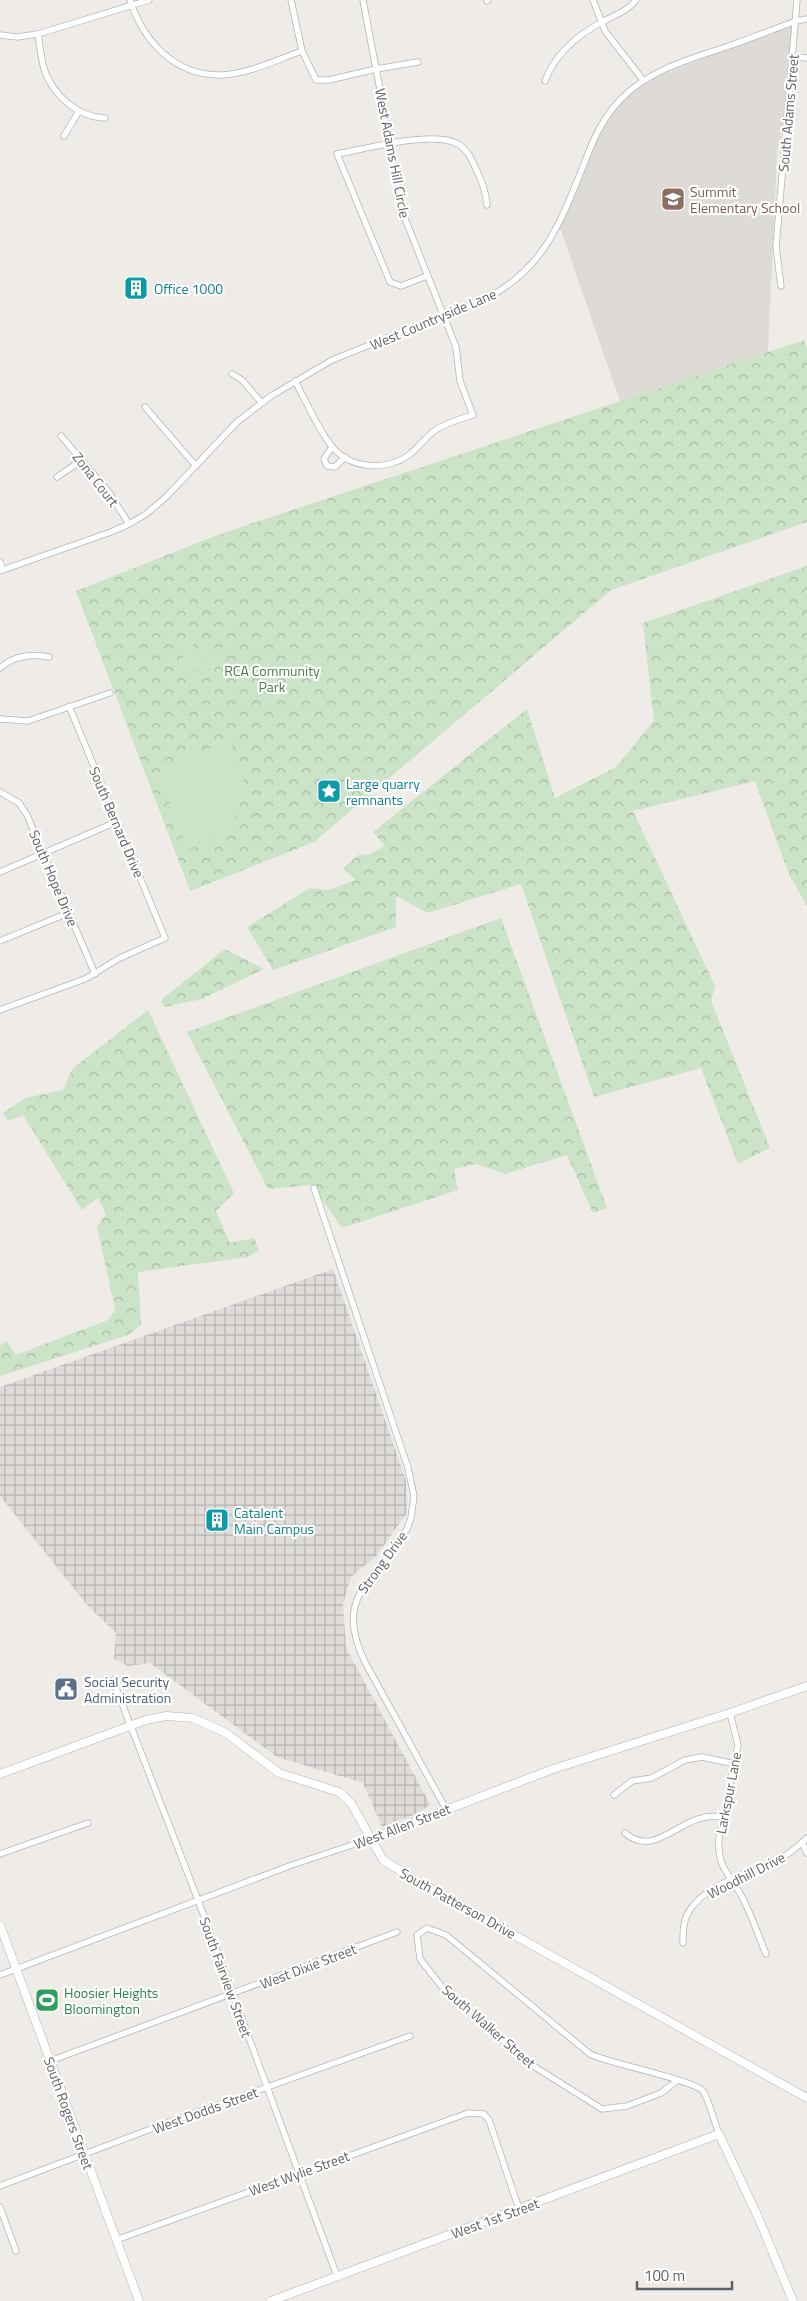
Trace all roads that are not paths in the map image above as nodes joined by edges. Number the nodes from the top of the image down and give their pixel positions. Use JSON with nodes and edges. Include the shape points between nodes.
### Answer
{"nodes":[{"id":1,"x":149,"y":0,"type":"edge"},
{"id":2,"x":291,"y":0,"type":"edge"},
{"id":3,"x":364,"y":0,"type":"edge"},
{"id":4,"x":593,"y":0,"type":"edge"},
{"id":5,"x":636,"y":0,"type":"edge"},
{"id":6,"x":796,"y":0,"type":"edge"},
{"id":7,"x":131,"y":3,"type":"edge"},
{"id":8,"x":807,"y":19,"type":"edge"},
{"id":9,"x":796,"y":21,"type":"junction"},
{"id":10,"x":600,"y":23,"type":"junction"},
{"id":11,"x":38,"y":34,"type":"junction"},
{"id":12,"x":0,"y":35,"type":"edge"},
{"id":13,"x":302,"y":51,"type":"junction"},
{"id":14,"x":793,"y":57,"type":"junction"},
{"id":15,"x":807,"y":58,"type":"edge"},
{"id":16,"x":418,"y":62,"type":"dead end"},
{"id":17,"x":376,"y":69,"type":"junction"},
{"id":18,"x":643,"y":80,"type":"junction"},
{"id":19,"x":545,"y":81,"type":"dead end"},
{"id":20,"x":79,"y":111,"type":"junction"},
{"id":21,"x":105,"y":118,"type":"dead end"},
{"id":22,"x":64,"y":136,"type":"dead end"},
{"id":23,"x":389,"y":145,"type":"junction"},
{"id":24,"x":487,"y":205,"type":"dead end"},
{"id":25,"x":428,"y":276,"type":"junction"},
{"id":26,"x":780,"y":286,"type":"dead end"},
{"id":27,"x":443,"y":316,"type":"junction"},
{"id":28,"x":232,"y":374,"type":"dead end"},
{"id":29,"x":295,"y":381,"type":"junction"},
{"id":30,"x":261,"y":402,"type":"junction"},
{"id":31,"x":145,"y":407,"type":"dead end"},
{"id":32,"x":61,"y":436,"type":"dead end"},
{"id":33,"x":332,"y":447,"type":"junction"},
{"id":34,"x":345,"y":457,"type":"junction"},
{"id":35,"x":82,"y":460,"type":"junction"},
{"id":36,"x":196,"y":466,"type":"junction"},
{"id":37,"x":57,"y":477,"type":"dead end"},
{"id":38,"x":129,"y":524,"type":"junction"},
{"id":39,"x":0,"y":562,"type":"edge"},
{"id":40,"x":1,"y":571,"type":"edge"},
{"id":41,"x":49,"y":658,"type":"dead end"},
{"id":42,"x":0,"y":668,"type":"edge"},
{"id":43,"x":110,"y":694,"type":"dead end"},
{"id":44,"x":69,"y":706,"type":"junction"},
{"id":45,"x":0,"y":719,"type":"edge"},
{"id":46,"x":0,"y":792,"type":"edge"},
{"id":47,"x":116,"y":822,"type":"junction"},
{"id":48,"x":43,"y":854,"type":"junction"},
{"id":49,"x":0,"y":872,"type":"edge"},
{"id":50,"x":68,"y":913,"type":"junction"},
{"id":51,"x":0,"y":941,"type":"edge"},
{"id":52,"x":95,"y":974,"type":"junction"},
{"id":53,"x":0,"y":1010,"type":"edge"},
{"id":54,"x":314,"y":1188,"type":"dead end"},
{"id":55,"x":112,"y":1680,"type":"dead end"},
{"id":56,"x":807,"y":1686,"type":"edge"},
{"id":57,"x":730,"y":1713,"type":"junction"},
{"id":58,"x":130,"y":1726,"type":"junction"},
{"id":59,"x":735,"y":1764,"type":"junction"},
{"id":60,"x":0,"y":1774,"type":"edge"},
{"id":61,"x":614,"y":1795,"type":"dead end"},
{"id":62,"x":446,"y":1809,"type":"junction"},
{"id":63,"x":723,"y":1817,"type":"junction"},
{"id":64,"x":88,"y":1823,"type":"dead end"},
{"id":65,"x":624,"y":1833,"type":"dead end"},
{"id":66,"x":370,"y":1839,"type":"junction"},
{"id":67,"x":805,"y":1840,"type":"edge"},
{"id":68,"x":807,"y":1853,"type":"edge"},
{"id":69,"x":0,"y":1854,"type":"edge"},
{"id":70,"x":730,"y":1880,"type":"junction"},
{"id":71,"x":198,"y":1900,"type":"junction"},
{"id":72,"x":0,"y":1925,"type":"edge"},
{"id":73,"x":397,"y":1932,"type":"dead end"},
{"id":74,"x":683,"y":1943,"type":"dead end"},
{"id":75,"x":766,"y":1954,"type":"dead end"},
{"id":76,"x":16,"y":1968,"type":"junction"},
{"id":77,"x":0,"y":1975,"type":"edge"},
{"id":78,"x":233,"y":1994,"type":"junction"},
{"id":79,"x":410,"y":2036,"type":"dead end"},
{"id":80,"x":50,"y":2061,"type":"junction"},
{"id":81,"x":678,"y":2080,"type":"junction"},
{"id":82,"x":266,"y":2088,"type":"junction"},
{"id":83,"x":807,"y":2098,"type":"edge"},
{"id":84,"x":719,"y":2134,"type":"junction"},
{"id":85,"x":84,"y":2154,"type":"junction"},
{"id":86,"x":298,"y":2173,"type":"junction"},
{"id":87,"x":0,"y":2186,"type":"edge"},
{"id":88,"x":0,"y":2208,"type":"edge"},
{"id":89,"x":519,"y":2209,"type":"junction"},
{"id":90,"x":116,"y":2240,"type":"junction"},
{"id":91,"x":16,"y":2251,"type":"dead end"},
{"id":92,"x":337,"y":2276,"type":"junction"},
{"id":93,"x":139,"y":2301,"type":"edge"},
{"id":94,"x":271,"y":2301,"type":"edge"},
{"id":95,"x":794,"y":2301,"type":"edge"}],
"edges":[{"from":1,"to":7,"type":"street"},
{"from":2,"to":13,"type":"street"},
{"from":3,"to":17,"type":"street","name":"West Adams Hill Circle"},
{"from":4,"to":10,"type":"street"},
{"from":5,"to":10,"type":"street","via":[[630,7]]},
{"from":6,"to":9,"type":"street","name":"South Adams Street"},
{"from":7,"to":11,"type":"street"},
{"from":7,"to":13,"type":"street","via":[[140,25],[158,51],[188,69],[229,74],[248,71]]},
{"from":8,"to":9,"type":"street","name":"West Countryside Lane"},
{"from":9,"to":14,"type":"street","name":"South Adams Street"},
{"from":9,"to":18,"type":"street","name":"West Countryside Lane","via":[[685,60]]},
{"from":10,"to":18,"type":"street"},
{"from":10,"to":19,"type":"street","via":[[577,38],[550,66]]},
{"from":11,"to":12,"type":"street"},
{"from":11,"to":20,"type":"street","via":[[48,78],[62,97]]},
{"from":13,"to":17,"type":"street","via":[[316,80]]},
{"from":14,"to":15,"type":"street"},
{"from":14,"to":26,"type":"street","name":"South Adams Street","via":[[777,238]]},
{"from":16,"to":17,"type":"street"},
{"from":17,"to":23,"type":"street","name":"West Adams Hill Circle"},
{"from":18,"to":27,"type":"street","name":"West Countryside Lane","via":[[605,118],[557,229],[533,265],[498,292]]},
{"from":20,"to":21,"type":"street"},
{"from":20,"to":22,"type":"street"},
{"from":23,"to":24,"type":"street","via":[[436,138],[459,145],[480,176]]},
{"from":23,"to":25,"type":"street","name":"West Adams Hill Circle","via":[[404,216]]},
{"from":23,"to":25,"type":"street","via":[[337,154],[390,282],[400,286]]},
{"from":25,"to":27,"type":"street","name":"West Adams Hill Circle"},
{"from":27,"to":29,"type":"street","name":"West Countryside Lane","via":[[332,360]]},
{"from":27,"to":34,"type":"street","name":"West Adams Hill Circle","via":[[458,352],[460,381],[473,415],[434,430],[409,455],[394,463],[367,466]]},
{"from":28,"to":30,"type":"street","via":[[242,380]]},
{"from":29,"to":30,"type":"street","name":"West Countryside Lane"},
{"from":29,"to":33,"type":"street"},
{"from":30,"to":36,"type":"street","name":"West Countryside Lane"},
{"from":31,"to":36,"type":"street"},
{"from":32,"to":35,"type":"street","name":"Zona Court"},
{"from":33,"to":34,"type":"street"},
{"from":33,"to":34,"type":"street","via":[[324,459],[327,466],[335,467]]},
{"from":35,"to":37,"type":"street"},
{"from":35,"to":38,"type":"street","name":"Zona Court","via":[[108,491]]},
{"from":36,"to":38,"type":"street","name":"West Countryside Lane","via":[[146,514]]},
{"from":38,"to":40,"type":"street","name":"West Countryside Lane"},
{"from":39,"to":40,"type":"street"},
{"from":41,"to":42,"type":"street","via":[[27,655]]},
{"from":43,"to":44,"type":"street"},
{"from":44,"to":45,"type":"street","via":[[28,720]]},
{"from":44,"to":47,"type":"street","name":"South Bernard Drive"},
{"from":46,"to":48,"type":"street","name":"South Hope Drive","via":[[19,803]]},
{"from":47,"to":48,"type":"street"},
{"from":47,"to":52,"type":"street","name":"South Bernard Drive","via":[[166,938],[120,958]]},
{"from":48,"to":49,"type":"street"},
{"from":48,"to":50,"type":"street","name":"South Hope Drive"},
{"from":50,"to":51,"type":"street"},
{"from":50,"to":52,"type":"street","name":"South Hope Drive"},
{"from":52,"to":53,"type":"street"},
{"from":54,"to":62,"type":"street","name":"Strong Drive","via":[[403,1449],[414,1496],[407,1529],[357,1596],[355,1639]]},
{"from":55,"to":58,"type":"street","name":"South Fairview Street"},
{"from":56,"to":57,"type":"street","name":"West Allen Street"},
{"from":57,"to":59,"type":"street","name":"Larkspur Lane","via":[[738,1745]]},
{"from":57,"to":62,"type":"street","name":"West Allen Street","via":[[553,1769]]},
{"from":58,"to":60,"type":"street","name":"South Patterson Drive"},
{"from":58,"to":66,"type":"street","name":"South Patterson Drive","via":[[166,1716],[203,1720],[279,1773],[339,1792],[351,1803]]},
{"from":58,"to":71,"type":"street","name":"South Fairview Street"},
{"from":59,"to":61,"type":"street","via":[[702,1757],[685,1760],[652,1778],[632,1782]]},
{"from":59,"to":63,"type":"street","name":"Larkspur Lane"},
{"from":62,"to":66,"type":"street","name":"West Allen Street"},
{"from":63,"to":65,"type":"street","via":[[708,1815],[693,1819],[650,1842],[637,1841]]},
{"from":63,"to":70,"type":"street","name":"Larkspur Lane","via":[[719,1851]]},
{"from":64,"to":69,"type":"street"},
{"from":66,"to":71,"type":"street","name":"West Allen Street"},
{"from":66,"to":83,"type":"street","name":"South Patterson Drive","via":[[383,1860],[410,1877]]},
{"from":67,"to":68,"type":"street"},
{"from":67,"to":70,"type":"street","name":"Woodhill Drive","via":[[782,1857]]},
{"from":70,"to":74,"type":"street","name":"Woodhill Drive","via":[[692,1907],[685,1921]]},
{"from":70,"to":75,"type":"street","name":"Larkspur Lane","via":[[741,1895]]},
{"from":71,"to":76,"type":"street","name":"West Allen Street"},
{"from":71,"to":78,"type":"street","name":"South Fairview Street"},
{"from":72,"to":76,"type":"street","name":"South Rogers Street"},
{"from":73,"to":78,"type":"street","name":"West Dixie Street"},
{"from":76,"to":77,"type":"street","name":"West Allen Street"},
{"from":76,"to":80,"type":"street","name":"South Rogers Street"},
{"from":78,"to":80,"type":"street","name":"West Dixie Street"},
{"from":78,"to":82,"type":"street","name":"South Fairview Street"},
{"from":79,"to":82,"type":"street","name":"West Dodds Street"},
{"from":80,"to":85,"type":"street","name":"South Rogers Street"},
{"from":81,"to":81,"type":"street","name":"South Walker Street","via":[[590,2054],[446,1935],[427,1928],[417,1935],[420,1959],[446,1992],[530,2064],[602,2109],[636,2103],[661,2093]]},
{"from":81,"to":84,"type":"street","name":"South Walker Street","via":[[703,2092]]},
{"from":82,"to":85,"type":"street","name":"West Dodds Street"},
{"from":82,"to":86,"type":"street","name":"South Fairview Street"},
{"from":84,"to":89,"type":"street","name":"West 1st Street"},
{"from":84,"to":95,"type":"street","name":"South Walker Street"},
{"from":85,"to":87,"type":"street","name":"West Dodds Street"},
{"from":85,"to":90,"type":"street","name":"South Rogers Street"},
{"from":86,"to":89,"type":"street","name":"West Wylie Street","via":[[468,2112],[484,2114],[489,2120]]},
{"from":86,"to":90,"type":"street","name":"West Wylie Street"},
{"from":86,"to":92,"type":"street","name":"South Fairview Street"},
{"from":88,"to":91,"type":"street"},
{"from":89,"to":92,"type":"street","name":"West 1st Street"},
{"from":90,"to":93,"type":"street","name":"South Rogers Street"},
{"from":92,"to":94,"type":"street","name":"West 1st Street"}]}
